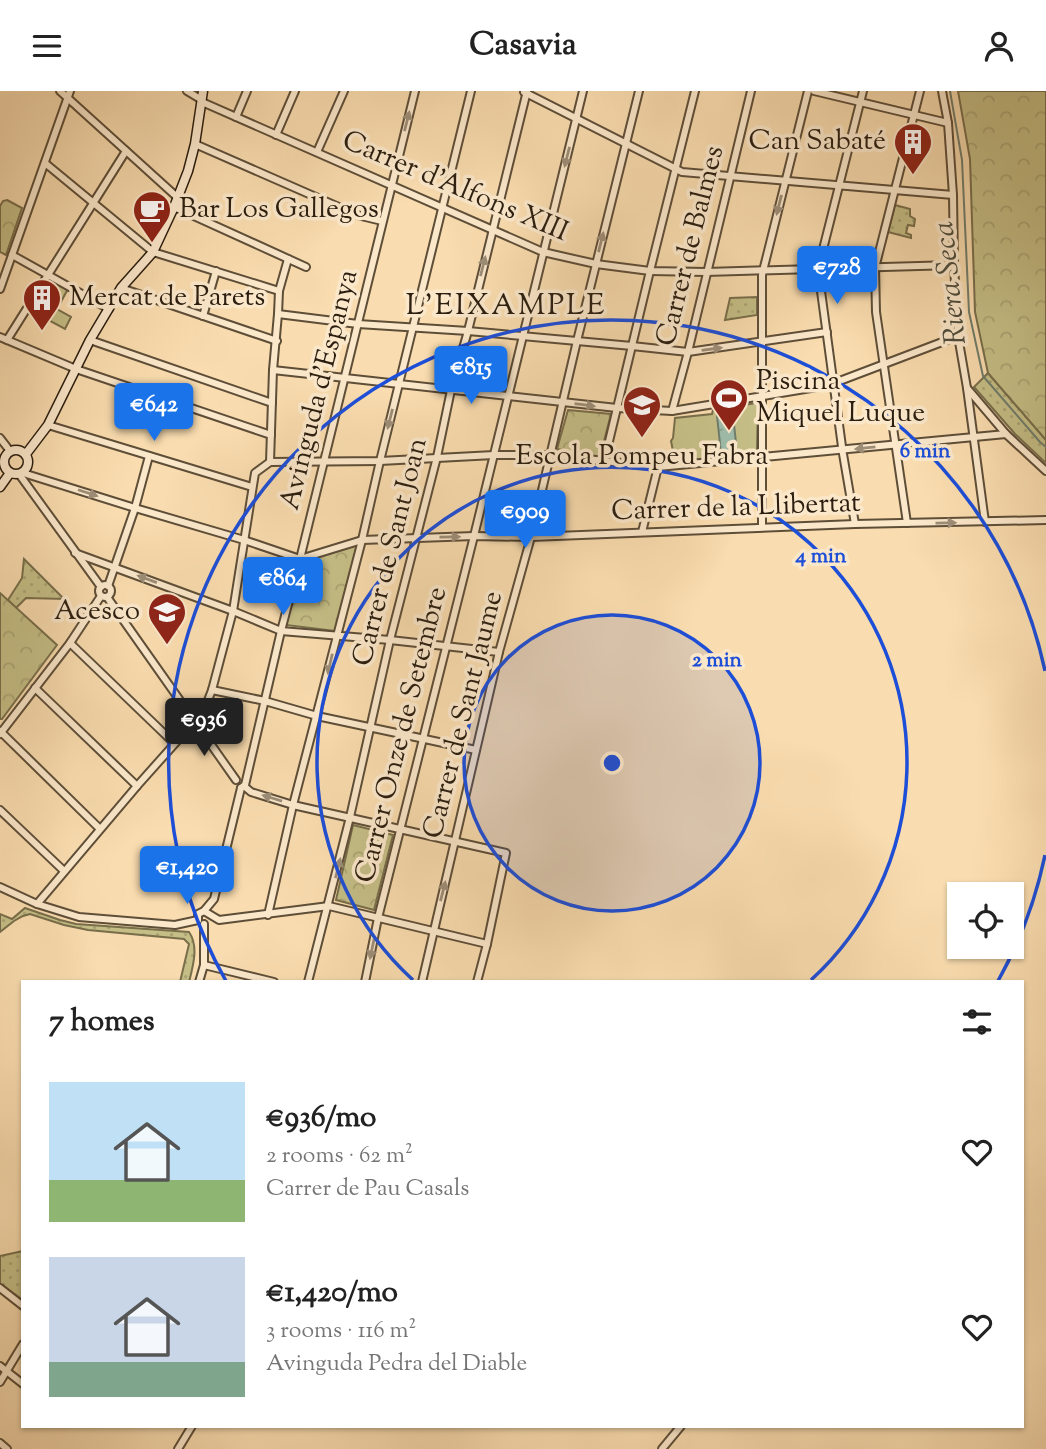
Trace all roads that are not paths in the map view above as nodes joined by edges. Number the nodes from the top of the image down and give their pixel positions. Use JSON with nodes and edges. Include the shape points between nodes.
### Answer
{"nodes":[{"id":1,"x":60,"y":91,"type":"edge"},
{"id":2,"x":187,"y":91,"type":"edge"},
{"id":3,"x":247,"y":91,"type":"edge"},
{"id":4,"x":296,"y":91,"type":"edge"},
{"id":5,"x":344,"y":91,"type":"edge"},
{"id":6,"x":415,"y":91,"type":"edge"},
{"id":7,"x":471,"y":91,"type":"edge"},
{"id":8,"x":583,"y":91,"type":"edge"},
{"id":9,"x":639,"y":91,"type":"edge"},
{"id":10,"x":695,"y":91,"type":"edge"},
{"id":11,"x":751,"y":91,"type":"edge"},
{"id":12,"x":808,"y":91,"type":"edge"},
{"id":13,"x":814,"y":91,"type":"edge"},
{"id":14,"x":863,"y":91,"type":"edge"},
{"id":15,"x":920,"y":91,"type":"edge"},
{"id":16,"x":943,"y":91,"type":"edge"},
{"id":17,"x":525,"y":92,"type":"edge"},
{"id":18,"x":69,"y":94,"type":"edge"},
{"id":19,"x":202,"y":97,"type":"edge"},
{"id":20,"x":860,"y":103,"type":"junction"},
{"id":21,"x":914,"y":115,"type":"junction"},
{"id":22,"x":236,"y":117,"type":"junction"},
{"id":23,"x":576,"y":119,"type":"junction"},
{"id":24,"x":948,"y":123,"type":"junction"},
{"id":25,"x":276,"y":135,"type":"junction"},
{"id":26,"x":195,"y":144,"type":"junction"},
{"id":27,"x":626,"y":144,"type":"junction"},
{"id":28,"x":126,"y":151,"type":"junction"},
{"id":29,"x":317,"y":152,"type":"junction"},
{"id":30,"x":45,"y":163,"type":"junction"},
{"id":31,"x":675,"y":169,"type":"junction"},
{"id":32,"x":730,"y":176,"type":"junction"},
{"id":33,"x":785,"y":181,"type":"junction"},
{"id":34,"x":391,"y":185,"type":"junction"},
{"id":35,"x":839,"y":185,"type":"junction"},
{"id":36,"x":894,"y":190,"type":"junction"},
{"id":37,"x":953,"y":195,"type":"junction"},
{"id":38,"x":177,"y":197,"type":"junction"},
{"id":39,"x":93,"y":202,"type":"junction"},
{"id":40,"x":174,"y":207,"type":"junction"},
{"id":41,"x":442,"y":207,"type":"junction"},
{"id":42,"x":382,"y":221,"type":"junction"},
{"id":43,"x":492,"y":228,"type":"junction"},
{"id":44,"x":543,"y":251,"type":"junction"},
{"id":45,"x":153,"y":252,"type":"junction"},
{"id":46,"x":12,"y":254,"type":"junction"},
{"id":47,"x":288,"y":259,"type":"junction"},
{"id":48,"x":596,"y":264,"type":"junction"},
{"id":49,"x":954,"y":265,"type":"junction"},
{"id":50,"x":306,"y":267,"type":"dead end"},
{"id":51,"x":875,"y":268,"type":"junction"},
{"id":52,"x":818,"y":269,"type":"junction"},
{"id":53,"x":762,"y":270,"type":"junction"},
{"id":54,"x":216,"y":271,"type":"junction"},
{"id":55,"x":650,"y":271,"type":"junction"},
{"id":56,"x":706,"y":272,"type":"junction"},
{"id":57,"x":47,"y":274,"type":"junction"},
{"id":58,"x":121,"y":288,"type":"junction"},
{"id":59,"x":0,"y":289,"type":"edge"},
{"id":60,"x":279,"y":291,"type":"junction"},
{"id":61,"x":109,"y":309,"type":"junction"},
{"id":62,"x":278,"y":314,"type":"junction"},
{"id":63,"x":203,"y":316,"type":"junction"},
{"id":64,"x":358,"y":324,"type":"junction"},
{"id":65,"x":414,"y":328,"type":"junction"},
{"id":66,"x":468,"y":331,"type":"junction"},
{"id":67,"x":827,"y":332,"type":"junction"},
{"id":68,"x":523,"y":336,"type":"junction"},
{"id":69,"x":958,"y":336,"type":"junction"},
{"id":70,"x":3,"y":338,"type":"edge"},
{"id":71,"x":90,"y":340,"type":"junction"},
{"id":72,"x":277,"y":341,"type":"junction"},
{"id":73,"x":577,"y":341,"type":"junction"},
{"id":74,"x":762,"y":342,"type":"junction"},
{"id":75,"x":632,"y":346,"type":"junction"},
{"id":76,"x":688,"y":352,"type":"junction"},
{"id":77,"x":884,"y":364,"type":"junction"},
{"id":78,"x":76,"y":369,"type":"junction"},
{"id":79,"x":273,"y":370,"type":"junction"},
{"id":80,"x":344,"y":378,"type":"junction"},
{"id":81,"x":834,"y":383,"type":"junction"},
{"id":82,"x":399,"y":385,"type":"junction"},
{"id":83,"x":967,"y":388,"type":"junction"},
{"id":84,"x":451,"y":390,"type":"junction"},
{"id":85,"x":508,"y":395,"type":"junction"},
{"id":86,"x":761,"y":396,"type":"junction"},
{"id":87,"x":563,"y":402,"type":"junction"},
{"id":88,"x":272,"y":403,"type":"junction"},
{"id":89,"x":617,"y":408,"type":"junction"},
{"id":90,"x":672,"y":411,"type":"junction"},
{"id":91,"x":48,"y":425,"type":"junction"},
{"id":92,"x":1006,"y":434,"type":"junction"},
{"id":93,"x":271,"y":435,"type":"junction"},
{"id":94,"x":974,"y":437,"type":"junction"},
{"id":95,"x":0,"y":438,"type":"edge"},
{"id":96,"x":896,"y":444,"type":"junction"},
{"id":97,"x":843,"y":450,"type":"junction"},
{"id":98,"x":10,"y":451,"type":"junction"},
{"id":99,"x":26,"y":454,"type":"junction"},
{"id":100,"x":494,"y":455,"type":"junction"},
{"id":101,"x":551,"y":455,"type":"junction"},
{"id":102,"x":149,"y":456,"type":"junction"},
{"id":103,"x":437,"y":457,"type":"junction"},
{"id":104,"x":762,"y":457,"type":"junction"},
{"id":105,"x":380,"y":461,"type":"junction"},
{"id":106,"x":270,"y":462,"type":"junction"},
{"id":107,"x":604,"y":462,"type":"junction"},
{"id":108,"x":323,"y":463,"type":"junction"},
{"id":109,"x":657,"y":467,"type":"junction"},
{"id":110,"x":1046,"y":471,"type":"edge"},
{"id":111,"x":17,"y":473,"type":"junction"},
{"id":112,"x":0,"y":487,"type":"edge"},
{"id":113,"x":252,"y":487,"type":"junction"},
{"id":114,"x":135,"y":508,"type":"junction"},
{"id":115,"x":1046,"y":520,"type":"edge"},
{"id":116,"x":985,"y":522,"type":"junction"},
{"id":117,"x":907,"y":523,"type":"junction"},
{"id":118,"x":855,"y":524,"type":"junction"},
{"id":119,"x":761,"y":527,"type":"junction"},
{"id":120,"x":642,"y":531,"type":"junction"},
{"id":121,"x":474,"y":536,"type":"junction"},
{"id":122,"x":531,"y":537,"type":"junction"},
{"id":123,"x":416,"y":538,"type":"junction"},
{"id":124,"x":244,"y":540,"type":"junction"},
{"id":125,"x":362,"y":540,"type":"junction"},
{"id":126,"x":75,"y":553,"type":"junction"},
{"id":127,"x":300,"y":559,"type":"junction"},
{"id":128,"x":116,"y":567,"type":"junction"},
{"id":129,"x":104,"y":587,"type":"junction"},
{"id":130,"x":104,"y":596,"type":"junction"},
{"id":131,"x":233,"y":611,"type":"junction"},
{"id":132,"x":281,"y":631,"type":"junction"},
{"id":133,"x":336,"y":636,"type":"junction"},
{"id":134,"x":390,"y":640,"type":"junction"},
{"id":135,"x":70,"y":643,"type":"junction"},
{"id":136,"x":446,"y":646,"type":"junction"},
{"id":137,"x":499,"y":652,"type":"junction"},
{"id":138,"x":35,"y":688,"type":"junction"},
{"id":139,"x":212,"y":690,"type":"junction"},
{"id":140,"x":265,"y":701,"type":"junction"},
{"id":141,"x":317,"y":716,"type":"junction"},
{"id":142,"x":195,"y":721,"type":"junction"},
{"id":143,"x":371,"y":727,"type":"junction"},
{"id":144,"x":1,"y":732,"type":"edge"},
{"id":145,"x":422,"y":739,"type":"junction"},
{"id":146,"x":174,"y":743,"type":"junction"},
{"id":147,"x":476,"y":750,"type":"junction"},
{"id":148,"x":243,"y":785,"type":"junction"},
{"id":149,"x":137,"y":786,"type":"junction"},
{"id":150,"x":293,"y":805,"type":"junction"},
{"id":151,"x":0,"y":810,"type":"edge"},
{"id":152,"x":350,"y":817,"type":"junction"},
{"id":153,"x":100,"y":829,"type":"junction"},
{"id":154,"x":400,"y":829,"type":"junction"},
{"id":155,"x":455,"y":841,"type":"junction"},
{"id":156,"x":64,"y":871,"type":"junction"},
{"id":157,"x":0,"y":887,"type":"edge"},
{"id":158,"x":37,"y":904,"type":"junction"},
{"id":159,"x":329,"y":906,"type":"junction"},
{"id":160,"x":207,"y":913,"type":"junction"},
{"id":161,"x":268,"y":915,"type":"junction"},
{"id":162,"x":378,"y":918,"type":"junction"},
{"id":163,"x":201,"y":922,"type":"junction"},
{"id":164,"x":433,"y":932,"type":"junction"},
{"id":165,"x":487,"y":944,"type":"junction"},
{"id":166,"x":204,"y":965,"type":"junction"},
{"id":167,"x":200,"y":980,"type":"edge"},
{"id":168,"x":266,"y":980,"type":"edge"},
{"id":169,"x":309,"y":980,"type":"edge"},
{"id":170,"x":365,"y":980,"type":"edge"},
{"id":171,"x":422,"y":980,"type":"edge"},
{"id":172,"x":478,"y":980,"type":"edge"},
{"id":173,"x":0,"y":1288,"type":"edge"},
{"id":174,"x":21,"y":1304,"type":"edge"},
{"id":175,"x":21,"y":1346,"type":"edge"},
{"id":176,"x":3,"y":1369,"type":"edge"},
{"id":177,"x":0,"y":1382,"type":"edge"},
{"id":178,"x":21,"y":1382,"type":"edge"},
{"id":179,"x":191,"y":1428,"type":"edge"},
{"id":180,"x":679,"y":1428,"type":"edge"},
{"id":181,"x":0,"y":1443,"type":"edge"},
{"id":182,"x":7,"y":1449,"type":"edge"},
{"id":183,"x":178,"y":1449,"type":"edge"},
{"id":184,"x":662,"y":1449,"type":"edge"}],
"edges":[{"from":1,"to":18,"type":"street"},
{"from":2,"to":19,"type":"street","name":"Carrer d'Alfons XIII"},
{"from":3,"to":22,"type":"street"},
{"from":4,"to":25,"type":"street"},
{"from":5,"to":29,"type":"street"},
{"from":34,"to":6,"type":"street","name":"Avinguda d'Espanya","one_way":true},
{"from":7,"to":41,"type":"street"},
{"from":8,"to":23,"type":"street","name":"Carrer Onze de Setembre"},
{"from":9,"to":27,"type":"street","name":"Carrer de Sant Jaume"},
{"from":10,"to":31,"type":"street"},
{"from":11,"to":32,"type":"street","name":"Carrer de Balmes"},
{"from":12,"to":33,"type":"street"},
{"from":13,"to":20,"type":"street"},
{"from":14,"to":20,"type":"street"},
{"from":15,"to":21,"type":"street"},
{"from":16,"to":24,"type":"street"},
{"from":17,"to":23,"type":"street"},
{"from":17,"to":43,"type":"street","name":"Carrer de Sant Joan"},
{"from":18,"to":28,"type":"street"},
{"from":18,"to":30,"type":"street"},
{"from":19,"to":22,"type":"street","name":"Carrer d'Alfons XIII"},
{"from":19,"to":26,"type":"street"},
{"from":20,"to":21,"type":"street"},
{"from":20,"to":35,"type":"street"},
{"from":21,"to":24,"type":"street"},
{"from":21,"to":36,"type":"street"},
{"from":22,"to":25,"type":"street","name":"Carrer d'Alfons XIII"},
{"from":23,"to":27,"type":"street"},
{"from":23,"to":44,"type":"street","name":"Carrer Onze de Setembre","one_way":true},
{"from":24,"to":37,"type":"street"},
{"from":25,"to":29,"type":"street","name":"Carrer d'Alfons XIII"},
{"from":26,"to":38,"type":"street"},
{"from":26,"to":42,"type":"street","via":[[357,215]]},
{"from":27,"to":31,"type":"street"},
{"from":48,"to":27,"type":"street","name":"Carrer de Sant Jaume","one_way":true},
{"from":28,"to":38,"type":"street"},
{"from":28,"to":39,"type":"street"},
{"from":29,"to":34,"type":"street","name":"Carrer d'Alfons XIII"},
{"from":30,"to":39,"type":"street"},
{"from":30,"to":46,"type":"street"},
{"from":31,"to":32,"type":"street"},
{"from":31,"to":55,"type":"street"},
{"from":32,"to":33,"type":"street"},
{"from":32,"to":56,"type":"street","name":"Carrer de Balmes"},
{"from":33,"to":35,"type":"street"},
{"from":33,"to":53,"type":"street","one_way":true},
{"from":34,"to":41,"type":"street","name":"Carrer d'Alfons XIII"},
{"from":34,"to":42,"type":"street","name":"Avinguda d'Espanya"},
{"from":35,"to":36,"type":"street"},
{"from":35,"to":52,"type":"street"},
{"from":36,"to":37,"type":"street"},
{"from":36,"to":51,"type":"street"},
{"from":37,"to":49,"type":"street"},
{"from":38,"to":40,"type":"street"},
{"from":39,"to":45,"type":"street"},
{"from":39,"to":57,"type":"street"},
{"from":40,"to":45,"type":"street"},
{"from":40,"to":47,"type":"street"},
{"from":41,"to":43,"type":"street","name":"Carrer d'Alfons XIII"},
{"from":41,"to":65,"type":"street"},
{"from":42,"to":64,"type":"street","name":"Avinguda d'Espanya"},
{"from":43,"to":44,"type":"street","name":"Carrer d'Alfons XIII"},
{"from":66,"to":43,"type":"street","name":"Carrer de Sant Joan","one_way":true},
{"from":44,"to":48,"type":"street","name":"Carrer d'Alfons XIII"},
{"from":44,"to":68,"type":"street","name":"Carrer Onze de Setembre"},
{"from":45,"to":54,"type":"street"},
{"from":45,"to":58,"type":"street"},
{"from":46,"to":57,"type":"street"},
{"from":46,"to":59,"type":"street"},
{"from":47,"to":50,"type":"street"},
{"from":47,"to":60,"type":"street"},
{"from":48,"to":55,"type":"street","name":"Carrer d'Alfons XIII"},
{"from":48,"to":73,"type":"street","name":"Carrer de Sant Jaume"},
{"from":49,"to":51,"type":"street","name":"Carrer d'Alfons XIII"},
{"from":49,"to":69,"type":"street"},
{"from":51,"to":52,"type":"street","name":"Carrer d'Alfons XIII"},
{"from":51,"to":77,"type":"street"},
{"from":52,"to":53,"type":"street","name":"Carrer d'Alfons XIII"},
{"from":52,"to":67,"type":"street"},
{"from":53,"to":56,"type":"street","name":"Carrer d'Alfons XIII"},
{"from":53,"to":74,"type":"street"},
{"from":54,"to":60,"type":"street"},
{"from":54,"to":63,"type":"street"},
{"from":55,"to":56,"type":"street","name":"Carrer d'Alfons XIII"},
{"from":55,"to":75,"type":"street"},
{"from":56,"to":76,"type":"street","name":"Carrer de Balmes"},
{"from":57,"to":61,"type":"street"},
{"from":57,"to":70,"type":"street"},
{"from":58,"to":61,"type":"street"},
{"from":58,"to":63,"type":"street"},
{"from":60,"to":62,"type":"street"},
{"from":61,"to":71,"type":"street"},
{"from":62,"to":64,"type":"street"},
{"from":62,"to":72,"type":"street"},
{"from":63,"to":72,"type":"street"},
{"from":64,"to":65,"type":"street"},
{"from":64,"to":80,"type":"street","name":"Avinguda d'Espanya"},
{"from":65,"to":66,"type":"street"},
{"from":65,"to":82,"type":"street"},
{"from":66,"to":68,"type":"street"},
{"from":66,"to":84,"type":"street","name":"Carrer de Sant Joan"},
{"from":67,"to":74,"type":"street"},
{"from":67,"to":81,"type":"street"},
{"from":68,"to":73,"type":"street"},
{"from":68,"to":85,"type":"street","name":"Carrer Onze de Setembre"},
{"from":69,"to":77,"type":"street"},
{"from":69,"to":83,"type":"street"},
{"from":70,"to":78,"type":"street"},
{"from":71,"to":78,"type":"street"},
{"from":71,"to":88,"type":"street"},
{"from":72,"to":79,"type":"street"},
{"from":73,"to":75,"type":"street"},
{"from":73,"to":87,"type":"street","name":"Carrer de Sant Jaume"},
{"from":76,"to":74,"type":"street","one_way":true},
{"from":74,"to":86,"type":"street"},
{"from":75,"to":76,"type":"street"},
{"from":75,"to":89,"type":"street"},
{"from":76,"to":90,"type":"street","name":"Carrer de Balmes"},
{"from":77,"to":81,"type":"street"},
{"from":77,"to":96,"type":"street"},
{"from":78,"to":91,"type":"street"},
{"from":78,"to":93,"type":"street"},
{"from":79,"to":80,"type":"street"},
{"from":79,"to":88,"type":"street"},
{"from":80,"to":82,"type":"street"},
{"from":80,"to":108,"type":"street","name":"Avinguda d'Espanya"},
{"from":81,"to":86,"type":"street"},
{"from":81,"to":97,"type":"street"},
{"from":82,"to":84,"type":"street"},
{"from":82,"to":105,"type":"street","one_way":true},
{"from":83,"to":92,"type":"street"},
{"from":83,"to":94,"type":"street"},
{"from":84,"to":85,"type":"street"},
{"from":84,"to":103,"type":"street","name":"Carrer de Sant Joan"},
{"from":85,"to":87,"type":"street"},
{"from":85,"to":100,"type":"street","name":"Carrer Onze de Setembre"},
{"from":86,"to":90,"type":"street"},
{"from":86,"to":104,"type":"street"},
{"from":87,"to":89,"type":"street","one_way":true},
{"from":87,"to":101,"type":"street","name":"Carrer de Sant Jaume"},
{"from":88,"to":93,"type":"street"},
{"from":89,"to":90,"type":"street"},
{"from":89,"to":107,"type":"street"},
{"from":91,"to":99,"type":"street"},
{"from":91,"to":102,"type":"street"},
{"from":92,"to":94,"type":"street"},
{"from":92,"to":110,"type":"street"},
{"from":93,"to":106,"type":"street"},
{"from":94,"to":96,"type":"street"},
{"from":94,"to":116,"type":"street"},
{"from":95,"to":98,"type":"street"},
{"from":96,"to":97,"type":"street","one_way":true},
{"from":96,"to":117,"type":"street"},
{"from":97,"to":104,"type":"street"},
{"from":97,"to":118,"type":"street"},
{"from":98,"to":99,"type":"street"},
{"from":98,"to":111,"type":"street","via":[[4,462],[7,470]]},
{"from":99,"to":111,"type":"street","via":[[26,470]]},
{"from":100,"to":101,"type":"street"},
{"from":100,"to":103,"type":"street"},
{"from":100,"to":121,"type":"street","name":"Carrer Onze de Setembre"},
{"from":101,"to":107,"type":"street"},
{"from":101,"to":122,"type":"street","name":"Carrer de Sant Jaume"},
{"from":102,"to":113,"type":"street"},
{"from":102,"to":114,"type":"street"},
{"from":103,"to":105,"type":"street"},
{"from":103,"to":123,"type":"street","name":"Carrer de Sant Joan"},
{"from":104,"to":109,"type":"street"},
{"from":104,"to":119,"type":"street"},
{"from":105,"to":108,"type":"street"},
{"from":105,"to":125,"type":"street"},
{"from":106,"to":108,"type":"street"},
{"from":106,"to":113,"type":"street","via":[[255,473]]},
{"from":107,"to":109,"type":"street"},
{"from":108,"to":127,"type":"street","name":"Avinguda d'Espanya"},
{"from":109,"to":120,"type":"street"},
{"from":111,"to":112,"type":"street"},
{"from":111,"to":114,"type":"street","one_way":true},
{"from":111,"to":126,"type":"street"},
{"from":113,"to":124,"type":"street"},
{"from":114,"to":124,"type":"street"},
{"from":114,"to":128,"type":"street"},
{"from":115,"to":116,"type":"street","name":"Carrer de la Llibertat"},
{"from":117,"to":116,"type":"street","name":"Carrer de la Llibertat","one_way":true},
{"from":117,"to":118,"type":"street","name":"Carrer de la Llibertat"},
{"from":118,"to":119,"type":"street","name":"Carrer de la Llibertat"},
{"from":119,"to":120,"type":"street","name":"Carrer de la Llibertat"},
{"from":120,"to":122,"type":"street","name":"Carrer de la Llibertat"},
{"from":121,"to":122,"type":"street","name":"Carrer de la Llibertat"},
{"from":123,"to":121,"type":"street","name":"Carrer de la Llibertat","one_way":true},
{"from":121,"to":136,"type":"street","name":"Carrer Onze de Setembre"},
{"from":122,"to":137,"type":"street","name":"Carrer de Sant Jaume"},
{"from":123,"to":125,"type":"street","name":"Carrer de la Llibertat"},
{"from":123,"to":134,"type":"street","name":"Carrer de Sant Joan"},
{"from":124,"to":127,"type":"street"},
{"from":124,"to":131,"type":"street"},
{"from":125,"to":127,"type":"street","name":"Carrer de la Llibertat"},
{"from":125,"to":133,"type":"street"},
{"from":126,"to":128,"type":"street"},
{"from":126,"to":129,"type":"street"},
{"from":127,"to":132,"type":"street","name":"Avinguda d'Espanya"},
{"from":128,"to":129,"type":"street"},
{"from":131,"to":128,"type":"street","one_way":true},
{"from":129,"to":130,"type":"street","via":[[99,593]]},
{"from":129,"to":130,"type":"street","via":[[111,593]]},
{"from":130,"to":135,"type":"street"},
{"from":130,"to":142,"type":"street"},
{"from":131,"to":132,"type":"street"},
{"from":131,"to":139,"type":"street"},
{"from":132,"to":133,"type":"street"},
{"from":132,"to":140,"type":"street","name":"Avinguda d'Espanya"},
{"from":133,"to":134,"type":"street"},
{"from":133,"to":141,"type":"street","one_way":true},
{"from":134,"to":136,"type":"street"},
{"from":134,"to":143,"type":"street","name":"Carrer de Sant Joan"},
{"from":135,"to":138,"type":"street"},
{"from":135,"to":146,"type":"street"},
{"from":136,"to":137,"type":"street"},
{"from":136,"to":145,"type":"street","name":"Carrer Onze de Setembre"},
{"from":137,"to":147,"type":"street","name":"Carrer de Sant Jaume"},
{"from":138,"to":144,"type":"street"},
{"from":138,"to":149,"type":"street"},
{"from":139,"to":140,"type":"street"},
{"from":139,"to":142,"type":"street"},
{"from":140,"to":141,"type":"street"},
{"from":140,"to":148,"type":"street","name":"Avinguda d'Espanya"},
{"from":141,"to":143,"type":"street"},
{"from":141,"to":150,"type":"street"},
{"from":142,"to":146,"type":"street"},
{"from":142,"to":148,"type":"street","via":[[236,786]]},
{"from":143,"to":145,"type":"street"},
{"from":143,"to":152,"type":"street","name":"Carrer de Sant Joan"},
{"from":144,"to":153,"type":"street"},
{"from":145,"to":147,"type":"street"},
{"from":145,"to":154,"type":"street","name":"Carrer Onze de Setembre"},
{"from":146,"to":149,"type":"street"},
{"from":147,"to":155,"type":"street","name":"Carrer de Sant Jaume"},
{"from":150,"to":148,"type":"street","one_way":true,"via":[[251,792]]},
{"from":148,"to":160,"type":"street","name":"Avinguda d'Espanya"},
{"from":149,"to":153,"type":"street"},
{"from":150,"to":152,"type":"street"},
{"from":150,"to":161,"type":"street"},
{"from":151,"to":156,"type":"street"},
{"from":152,"to":154,"type":"street"},
{"from":159,"to":152,"type":"street","name":"Carrer de Sant Joan","one_way":true},
{"from":153,"to":156,"type":"street"},
{"from":154,"to":155,"type":"street"},
{"from":154,"to":162,"type":"street","name":"Carrer Onze de Setembre"},
{"from":164,"to":155,"type":"street","name":"Carrer de Sant Jaume","one_way":true},
{"from":155,"to":165,"type":"street","via":[[506,853]]},
{"from":156,"to":158,"type":"street"},
{"from":157,"to":158,"type":"street"},
{"from":158,"to":163,"type":"street","via":[[79,918],[175,925]]},
{"from":159,"to":161,"type":"street"},
{"from":159,"to":162,"type":"street"},
{"from":159,"to":169,"type":"street","name":"Carrer de Sant Joan"},
{"from":160,"to":161,"type":"street","via":[[219,920]]},
{"from":160,"to":163,"type":"street","via":[[209,920]]},
{"from":160,"to":163,"type":"street","via":[[198,914]]},
{"from":162,"to":164,"type":"street"},
{"from":162,"to":170,"type":"street","name":"Carrer Onze de Setembre","one_way":true},
{"from":163,"to":166,"type":"street"},
{"from":164,"to":165,"type":"street"},
{"from":164,"to":171,"type":"street","name":"Carrer de Sant Jaume"},
{"from":165,"to":172,"type":"street"},
{"from":166,"to":167,"type":"street"},
{"from":166,"to":168,"type":"street"},
{"from":173,"to":174,"type":"street"},
{"from":175,"to":176,"type":"street"},
{"from":176,"to":177,"type":"street"},
{"from":176,"to":178,"type":"street"},
{"from":179,"to":183,"type":"street"},
{"from":180,"to":184,"type":"street"},
{"from":181,"to":182,"type":"street"}]}
